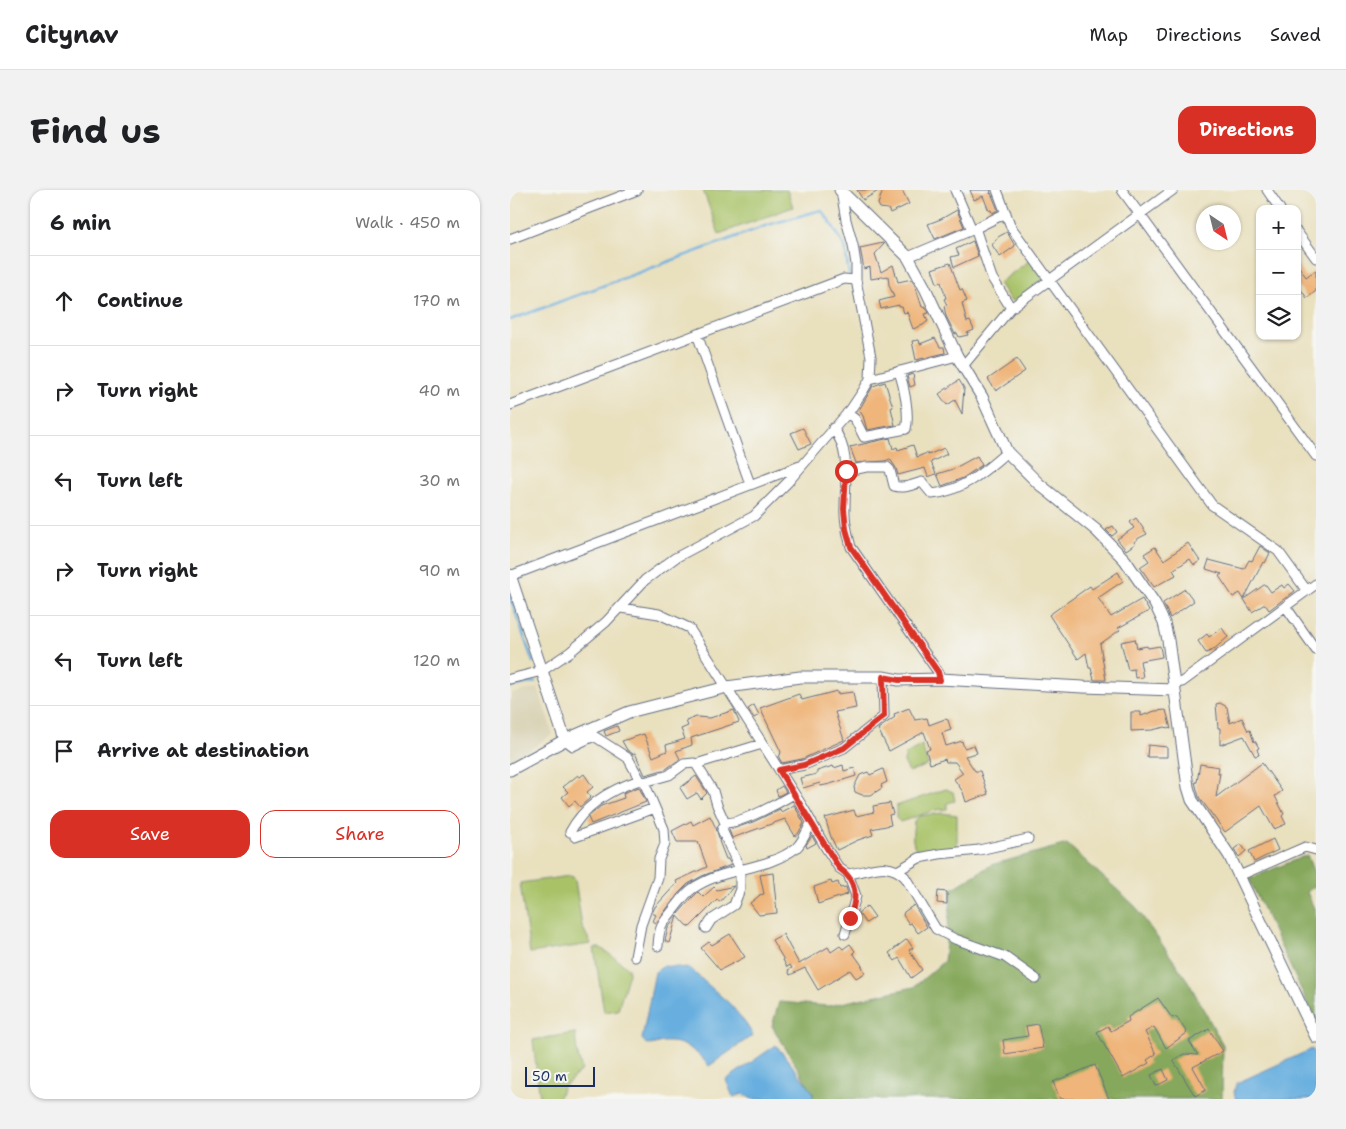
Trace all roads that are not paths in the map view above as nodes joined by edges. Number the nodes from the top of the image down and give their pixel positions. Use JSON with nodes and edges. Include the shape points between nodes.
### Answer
{"nodes":[{"id":1,"x":637,"y":190,"type":"edge"},
{"id":2,"x":841,"y":190,"type":"edge"},
{"id":3,"x":956,"y":190,"type":"edge"},
{"id":4,"x":996,"y":190,"type":"edge"},
{"id":5,"x":1122,"y":190,"type":"edge"},
{"id":6,"x":1173,"y":190,"type":"edge"},
{"id":7,"x":1267,"y":190,"type":"edge"},
{"id":8,"x":1277,"y":205,"type":"edge"},
{"id":9,"x":1006,"y":213,"type":"junction"},
{"id":10,"x":1140,"y":214,"type":"junction"},
{"id":11,"x":973,"y":229,"type":"junction"},
{"id":12,"x":1301,"y":237,"type":"edge"},
{"id":13,"x":510,"y":239,"type":"edge"},
{"id":14,"x":908,"y":256,"type":"junction"},
{"id":15,"x":1316,"y":258,"type":"edge"},
{"id":16,"x":1050,"y":279,"type":"junction"},
{"id":17,"x":856,"y":280,"type":"junction"},
{"id":18,"x":1011,"y":308,"type":"junction"},
{"id":19,"x":697,"y":334,"type":"junction"},
{"id":20,"x":960,"y":361,"type":"junction"},
{"id":21,"x":899,"y":371,"type":"junction"},
{"id":22,"x":870,"y":379,"type":"junction"},
{"id":23,"x":510,"y":406,"type":"edge"},
{"id":24,"x":847,"y":413,"type":"junction"},
{"id":25,"x":833,"y":428,"type":"junction"},
{"id":26,"x":1007,"y":452,"type":"junction"},
{"id":27,"x":1316,"y":456,"type":"edge"},
{"id":28,"x":802,"y":464,"type":"junction"},
{"id":29,"x":846,"y":471,"type":"junction"},
{"id":30,"x":750,"y":484,"type":"junction"},
{"id":31,"x":510,"y":575,"type":"edge"},
{"id":32,"x":1316,"y":584,"type":"edge"},
{"id":33,"x":1307,"y":591,"type":"junction"},
{"id":34,"x":1286,"y":606,"type":"junction"},
{"id":35,"x":620,"y":608,"type":"junction"},
{"id":36,"x":1316,"y":650,"type":"edge"},
{"id":37,"x":542,"y":671,"type":"junction"},
{"id":38,"x":883,"y":677,"type":"junction"},
{"id":39,"x":510,"y":679,"type":"edge"},
{"id":40,"x":940,"y":680,"type":"junction"},
{"id":41,"x":727,"y":687,"type":"junction"},
{"id":42,"x":1174,"y":687,"type":"junction"},
{"id":43,"x":564,"y":740,"type":"junction"},
{"id":44,"x":762,"y":744,"type":"junction"},
{"id":45,"x":696,"y":764,"type":"junction"},
{"id":46,"x":510,"y":770,"type":"edge"},
{"id":47,"x":779,"y":770,"type":"junction"},
{"id":48,"x":642,"y":781,"type":"junction"},
{"id":49,"x":794,"y":794,"type":"junction"},
{"id":50,"x":655,"y":808,"type":"junction"},
{"id":51,"x":725,"y":822,"type":"junction"},
{"id":52,"x":812,"y":822,"type":"junction"},
{"id":53,"x":1028,"y":839,"type":"dead end"},
{"id":54,"x":1316,"y":850,"type":"edge"},
{"id":55,"x":740,"y":869,"type":"junction"},
{"id":56,"x":899,"y":870,"type":"junction"},
{"id":57,"x":848,"y":874,"type":"junction"},
{"id":58,"x":1239,"y":876,"type":"junction"},
{"id":59,"x":706,"y":928,"type":"dead end"},
{"id":60,"x":845,"y":934,"type":"dead end"},
{"id":61,"x":658,"y":946,"type":"dead end"},
{"id":62,"x":636,"y":958,"type":"dead end"},
{"id":63,"x":1036,"y":980,"type":"dead end"},
{"id":64,"x":1316,"y":1037,"type":"edge"}],
"edges":[{"from":1,"to":13,"type":"street"},
{"from":2,"to":14,"type":"street"},
{"from":2,"to":17,"type":"street","via":[[856,264]]},
{"from":3,"to":11,"type":"street"},
{"from":4,"to":9,"type":"street"},
{"from":5,"to":10,"type":"street"},
{"from":6,"to":10,"type":"street"},
{"from":7,"to":8,"type":"street"},
{"from":9,"to":11,"type":"street"},
{"from":9,"to":16,"type":"street","via":[[1010,227]]},
{"from":10,"to":16,"type":"street"},
{"from":10,"to":27,"type":"street"},
{"from":11,"to":14,"type":"street"},
{"from":11,"to":18,"type":"street","via":[[992,278]]},
{"from":12,"to":15,"type":"street"},
{"from":14,"to":20,"type":"street"},
{"from":16,"to":18,"type":"street"},
{"from":16,"to":33,"type":"street","via":[[1212,505],[1278,551]]},
{"from":17,"to":19,"type":"street","via":[[844,280]]},
{"from":17,"to":22,"type":"street","via":[[871,357]]},
{"from":18,"to":20,"type":"street"},
{"from":19,"to":23,"type":"street"},
{"from":19,"to":30,"type":"street"},
{"from":20,"to":21,"type":"street"},
{"from":20,"to":26,"type":"street","via":[[982,397]]},
{"from":21,"to":22,"type":"street"},
{"from":21,"to":24,"type":"street","via":[[906,429],[864,437],[855,419]]},
{"from":22,"to":24,"type":"street"},
{"from":24,"to":25,"type":"street"},
{"from":25,"to":28,"type":"street"},
{"from":25,"to":29,"type":"street","via":[[843,446]]},
{"from":26,"to":29,"type":"street","via":[[969,483],[939,494],[932,494],[922,482],[899,488],[894,486],[887,467]]},
{"from":26,"to":42,"type":"street","via":[[1039,484],[1096,530],[1125,560],[1164,623]]},
{"from":28,"to":30,"type":"street"},
{"from":28,"to":35,"type":"street","via":[[754,516],[675,558],[645,580]]},
{"from":29,"to":40,"type":"street","via":[[844,509],[851,547],[938,672]]},
{"from":30,"to":31,"type":"street"},
{"from":31,"to":37,"type":"street"},
{"from":32,"to":33,"type":"street"},
{"from":33,"to":34,"type":"street"},
{"from":34,"to":36,"type":"street"},
{"from":34,"to":42,"type":"street"},
{"from":35,"to":37,"type":"street","via":[[570,652]]},
{"from":35,"to":41,"type":"street","via":[[659,614],[689,628]]},
{"from":37,"to":39,"type":"street"},
{"from":37,"to":43,"type":"street"},
{"from":38,"to":40,"type":"street"},
{"from":38,"to":41,"type":"street","via":[[800,677]]},
{"from":38,"to":47,"type":"street","via":[[884,716],[844,748],[804,765]]},
{"from":40,"to":42,"type":"street","via":[[1083,688]]},
{"from":41,"to":43,"type":"street","via":[[629,712]]},
{"from":41,"to":44,"type":"street"},
{"from":42,"to":58,"type":"street","via":[[1192,800],[1229,855]]},
{"from":43,"to":46,"type":"street"},
{"from":43,"to":48,"type":"street","via":[[573,746],[594,736],[628,758]]},
{"from":44,"to":45,"type":"street"},
{"from":44,"to":47,"type":"street"},
{"from":45,"to":48,"type":"street","via":[[684,764],[668,775]]},
{"from":45,"to":51,"type":"street","via":[[713,791]]},
{"from":47,"to":49,"type":"street"},
{"from":48,"to":50,"type":"street"},
{"from":48,"to":50,"type":"street","via":[[621,786],[602,797],[582,814],[573,834]]},
{"from":49,"to":51,"type":"street","via":[[776,805],[734,822]]},
{"from":49,"to":52,"type":"street"},
{"from":50,"to":62,"type":"street","via":[[664,829],[665,844],[659,859],[658,878],[641,925]]},
{"from":51,"to":55,"type":"street","via":[[722,830]]},
{"from":52,"to":55,"type":"street","via":[[796,847],[766,863]]},
{"from":52,"to":57,"type":"street","via":[[839,868]]},
{"from":53,"to":56,"type":"street","via":[[919,858]]},
{"from":54,"to":58,"type":"street","via":[[1305,847]]},
{"from":55,"to":59,"type":"street","via":[[739,894],[734,905],[711,920]]},
{"from":55,"to":61,"type":"street","via":[[704,882],[684,896],[663,922]]},
{"from":56,"to":57,"type":"street","via":[[881,866]]},
{"from":56,"to":63,"type":"street","via":[[936,929],[1005,958]]},
{"from":57,"to":60,"type":"street","via":[[856,896]]},
{"from":58,"to":64,"type":"street"}]}
